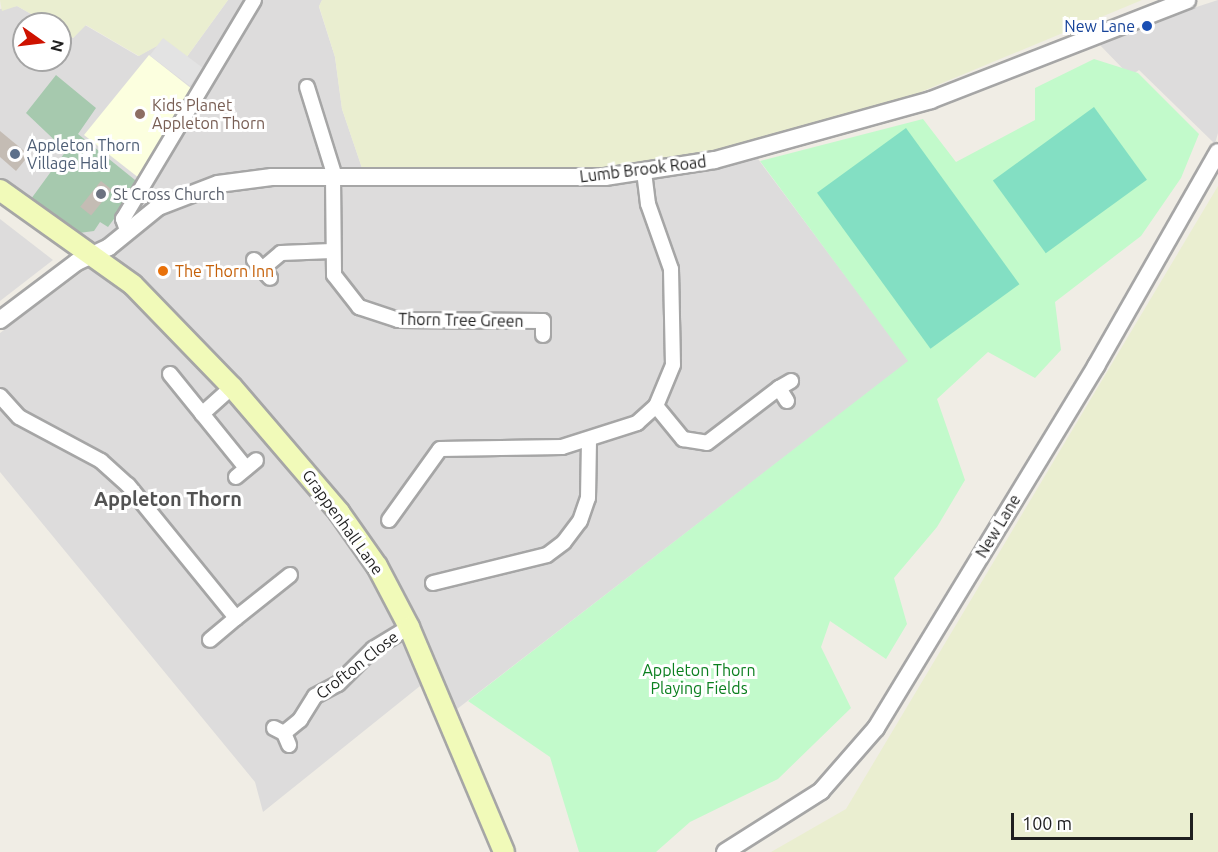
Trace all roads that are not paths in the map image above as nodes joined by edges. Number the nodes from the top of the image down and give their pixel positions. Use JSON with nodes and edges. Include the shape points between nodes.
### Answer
{"nodes":[{"id":1,"x":254,"y":0,"type":"edge"},
{"id":2,"x":1188,"y":0,"type":"edge"},
{"id":3,"x":307,"y":87,"type":"dead end"},
{"id":4,"x":1218,"y":152,"type":"edge"},
{"id":5,"x":644,"y":172,"type":"junction"},
{"id":6,"x":334,"y":177,"type":"junction"},
{"id":7,"x":0,"y":189,"type":"edge"},
{"id":8,"x":127,"y":230,"type":"junction"},
{"id":9,"x":332,"y":251,"type":"junction"},
{"id":10,"x":92,"y":253,"type":"junction"},
{"id":11,"x":262,"y":269,"type":"dead end"},
{"id":12,"x":0,"y":320,"type":"edge"},
{"id":13,"x":543,"y":335,"type":"dead end"},
{"id":14,"x":170,"y":374,"type":"dead end"},
{"id":15,"x":232,"y":387,"type":"junction"},
{"id":16,"x":0,"y":396,"type":"edge"},
{"id":17,"x":787,"y":401,"type":"dead end"},
{"id":18,"x":656,"y":406,"type":"junction"},
{"id":19,"x":202,"y":414,"type":"junction"},
{"id":20,"x":589,"y":440,"type":"junction"},
{"id":21,"x":246,"y":468,"type":"dead end"},
{"id":22,"x":389,"y":520,"type":"dead end"},
{"id":23,"x":290,"y":575,"type":"dead end"},
{"id":24,"x":431,"y":584,"type":"dead end"},
{"id":25,"x":237,"y":618,"type":"junction"},
{"id":26,"x":409,"y":627,"type":"junction"},
{"id":27,"x":210,"y":640,"type":"dead end"},
{"id":28,"x":282,"y":735,"type":"dead end"},
{"id":29,"x":504,"y":852,"type":"edge"},
{"id":30,"x":724,"y":852,"type":"edge"}],
"edges":[{"from":1,"to":8,"type":"street","via":[[123,219]]},
{"from":2,"to":5,"type":"street","name":"Lumb Brook Road","via":[[931,100],[761,149]]},
{"from":3,"to":6,"type":"street","name":"Thorn Tree Green"},
{"from":4,"to":30,"type":"street","name":"New Lane","via":[[1096,366],[876,728],[821,791]]},
{"from":5,"to":6,"type":"street","name":"Lumb Brook Road","via":[[501,180]]},
{"from":5,"to":18,"type":"street","via":[[648,204],[671,269],[673,365]]},
{"from":6,"to":8,"type":"street","name":"Lumb Brook Road","via":[[218,184],[158,207]]},
{"from":6,"to":9,"type":"street","name":"Thorn Tree Green"},
{"from":7,"to":10,"type":"main road","name":"Grappenhall Lane"},
{"from":8,"to":10,"type":"street","name":"Lumb Brook Road","via":[[109,247]]},
{"from":9,"to":11,"type":"street","via":[[281,253]]},
{"from":9,"to":13,"type":"street","name":"Thorn Tree Green","via":[[334,274],[344,292],[359,307],[379,317],[543,321]]},
{"from":10,"to":12,"type":"street","name":"Lumb Brook Road"},
{"from":10,"to":15,"type":"main road","name":"Grappenhall Lane","via":[[141,292]]},
{"from":14,"to":19,"type":"street"},
{"from":15,"to":19,"type":"street"},
{"from":15,"to":26,"type":"main road","name":"Grappenhall Lane","via":[[339,512],[377,566]]},
{"from":16,"to":25,"type":"street","via":[[19,417],[101,461],[128,485]]},
{"from":17,"to":18,"type":"street","via":[[785,385],[707,443],[683,439]]},
{"from":18,"to":20,"type":"street","via":[[637,423]]},
{"from":19,"to":21,"type":"street"},
{"from":20,"to":22,"type":"street","via":[[525,450],[440,449]]},
{"from":20,"to":24,"type":"street","via":[[588,498],[580,521],[564,542],[547,555]]},
{"from":23,"to":25,"type":"street"},
{"from":25,"to":27,"type":"street"},
{"from":26,"to":28,"type":"street","name":"Crofton Close","via":[[373,649],[338,684],[315,696],[300,720]]},
{"from":26,"to":29,"type":"main road","name":"Grappenhall Lane"}]}
